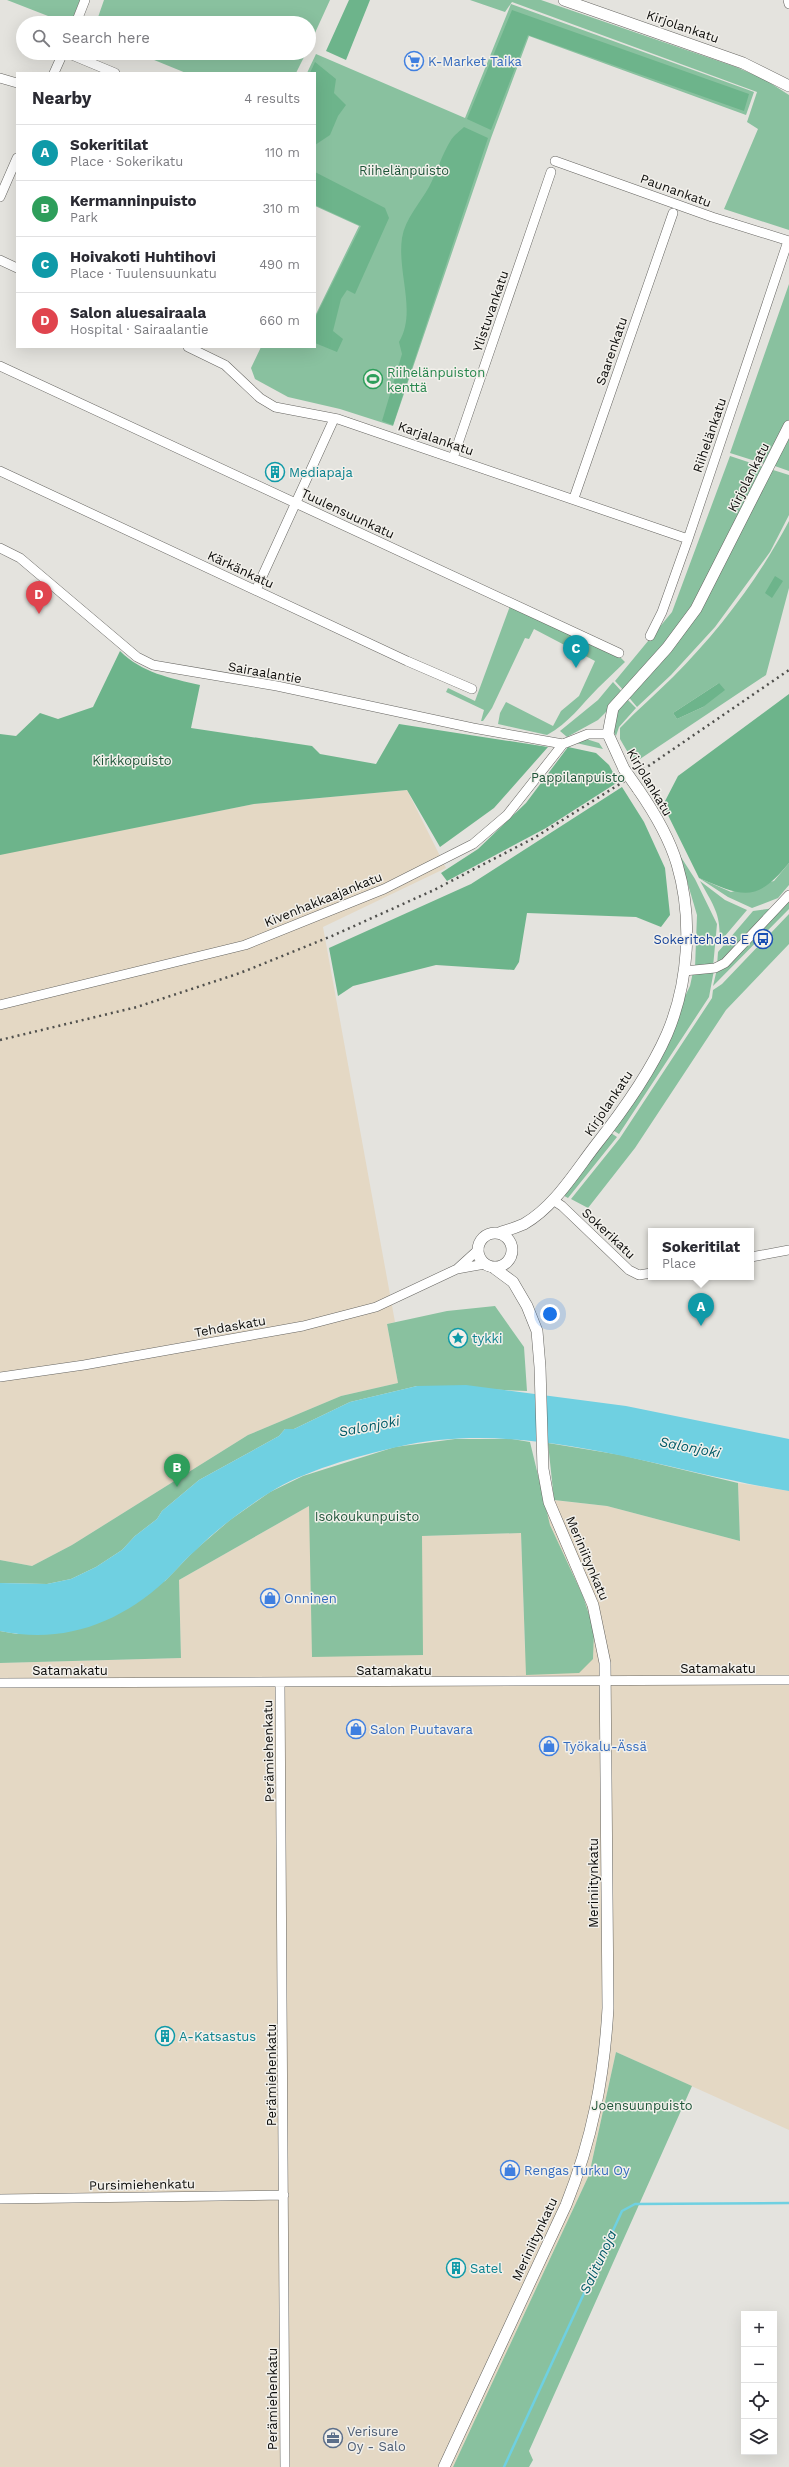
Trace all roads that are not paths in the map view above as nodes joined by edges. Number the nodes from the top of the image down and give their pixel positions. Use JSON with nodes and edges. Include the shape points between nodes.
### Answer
{"nodes":[{"id":1,"x":85,"y":0,"type":"edge"},
{"id":2,"x":564,"y":0,"type":"edge"},
{"id":3,"x":788,"y":0,"type":"edge"},
{"id":4,"x":789,"y":4,"type":"edge"},
{"id":5,"x":79,"y":16,"type":"edge"},
{"id":6,"x":60,"y":60,"type":"edge"},
{"id":7,"x":84,"y":60,"type":"edge"},
{"id":8,"x":54,"y":72,"type":"edge"},
{"id":9,"x":113,"y":72,"type":"edge"},
{"id":10,"x":0,"y":78,"type":"edge"},
{"id":11,"x":16,"y":83,"type":"edge"},
{"id":12,"x":789,"y":86,"type":"edge"},
{"id":13,"x":16,"y":160,"type":"edge"},
{"id":14,"x":555,"y":161,"type":"dead end"},
{"id":15,"x":552,"y":172,"type":"dead end"},
{"id":16,"x":0,"y":197,"type":"edge"},
{"id":17,"x":673,"y":213,"type":"dead end"},
{"id":18,"x":788,"y":241,"type":"edge"},
{"id":19,"x":0,"y":260,"type":"edge"},
{"id":20,"x":16,"y":268,"type":"edge"},
{"id":21,"x":190,"y":348,"type":"edge"},
{"id":22,"x":0,"y":366,"type":"edge"},
{"id":23,"x":334,"y":419,"type":"junction"},
{"id":24,"x":789,"y":426,"type":"edge"},
{"id":25,"x":453,"y":458,"type":"junction"},
{"id":26,"x":0,"y":471,"type":"edge"},
{"id":27,"x":574,"y":498,"type":"junction"},
{"id":28,"x":296,"y":503,"type":"junction"},
{"id":29,"x":688,"y":539,"type":"junction"},
{"id":30,"x":0,"y":548,"type":"edge"},
{"id":31,"x":256,"y":590,"type":"junction"},
{"id":32,"x":650,"y":636,"type":"dead end"},
{"id":33,"x":619,"y":654,"type":"dead end"},
{"id":34,"x":472,"y":689,"type":"dead end"},
{"id":35,"x":608,"y":734,"type":"junction"},
{"id":36,"x":563,"y":744,"type":"junction"},
{"id":37,"x":789,"y":895,"type":"edge"},
{"id":38,"x":684,"y":971,"type":"junction"},
{"id":39,"x":0,"y":1005,"type":"edge"},
{"id":40,"x":553,"y":1200,"type":"junction"},
{"id":41,"x":525,"y":1224,"type":"junction"},
{"id":42,"x":502,"y":1232,"type":"junction"},
{"id":43,"x":478,"y":1249,"type":"junction"},
{"id":44,"x":789,"y":1250,"type":"edge"},
{"id":45,"x":512,"y":1251,"type":"junction"},
{"id":46,"x":754,"y":1256,"type":"edge"},
{"id":47,"x":490,"y":1266,"type":"junction"},
{"id":48,"x":457,"y":1269,"type":"junction"},
{"id":49,"x":648,"y":1274,"type":"edge"},
{"id":50,"x":513,"y":1282,"type":"junction"},
{"id":51,"x":0,"y":1377,"type":"edge"},
{"id":52,"x":789,"y":1680,"type":"edge"},
{"id":53,"x":605,"y":1681,"type":"junction"},
{"id":54,"x":0,"y":1683,"type":"edge"},
{"id":55,"x":280,"y":1683,"type":"junction"},
{"id":56,"x":284,"y":2195,"type":"junction"},
{"id":57,"x":0,"y":2199,"type":"edge"},
{"id":58,"x":285,"y":2467,"type":"edge"},
{"id":59,"x":444,"y":2467,"type":"edge"}],
"edges":[{"from":1,"to":5,"type":"street"},
{"from":2,"to":12,"type":"main road","name":"Kirjolankatu","via":[[743,62]]},
{"from":3,"to":4,"type":"street"},
{"from":6,"to":8,"type":"street"},
{"from":7,"to":9,"type":"street"},
{"from":10,"to":11,"type":"street"},
{"from":13,"to":16,"type":"street"},
{"from":14,"to":18,"type":"street","name":"Paunankatu"},
{"from":15,"to":25,"type":"street","name":"Ylistuvankatu"},
{"from":17,"to":27,"type":"street","name":"Saarenkatu"},
{"from":18,"to":29,"type":"street","name":"Riihelänkatu"},
{"from":19,"to":20,"type":"street"},
{"from":21,"to":23,"type":"street","name":"Karjalankatu","via":[[225,365],[267,403],[286,410]]},
{"from":22,"to":28,"type":"street","name":"Tuulensuunkatu"},
{"from":23,"to":25,"type":"street","name":"Karjalankatu"},
{"from":23,"to":28,"type":"street"},
{"from":24,"to":35,"type":"main road","name":"Kirjolankatu","via":[[696,609],[667,648],[613,708]]},
{"from":25,"to":27,"type":"street","name":"Karjalankatu"},
{"from":26,"to":31,"type":"street","name":"Kärkänkatu"},
{"from":27,"to":29,"type":"street","name":"Karjalankatu"},
{"from":28,"to":31,"type":"street"},
{"from":28,"to":33,"type":"street","name":"Tuulensuunkatu"},
{"from":29,"to":32,"type":"street","name":"Riihelänkatu","via":[[662,612]]},
{"from":30,"to":36,"type":"street","name":"Sairaalantie","via":[[20,558],[137,657],[153,665],[277,686],[473,728]]},
{"from":31,"to":34,"type":"street","name":"Kärkänkatu"},
{"from":35,"to":36,"type":"street","name":"Kivenhakkaajankatu","via":[[588,734]]},
{"from":35,"to":38,"type":"main road","name":"Kirjolankatu","bridge":true,"via":[[624,769],[638,789],[677,864],[687,916]]},
{"from":36,"to":39,"type":"street","name":"Kivenhakkaajankatu","via":[[507,815],[473,844],[384,889],[245,945]]},
{"from":37,"to":38,"type":"street","via":[[725,963],[715,968]]},
{"from":38,"to":40,"type":"main road","name":"Kirjolankatu","via":[[667,1033],[648,1069],[608,1129]]},
{"from":40,"to":41,"type":"main road","name":"Kirjolankatu"},
{"from":40,"to":49,"type":"street","name":"Sokerikatu","via":[[629,1270],[639,1275]]},
{"from":41,"to":42,"type":"main road","name":"Kirjolankatu"},
{"from":41,"to":45,"type":"main road","name":"Kirjolankatu"},
{"from":42,"to":43,"type":"main road","via":[[487,1235]]},
{"from":42,"to":45,"type":"main road","via":[[508,1237]]},
{"from":43,"to":47,"type":"main road","via":[[479,1257]]},
{"from":43,"to":48,"type":"street","name":"Tehdaskatu"},
{"from":44,"to":46,"type":"street"},
{"from":45,"to":47,"type":"main road","via":[[503,1265]]},
{"from":45,"to":50,"type":"main road","name":"Meriniitynkatu"},
{"from":47,"to":48,"type":"street","name":"Tehdaskatu"},
{"from":47,"to":50,"type":"main road","name":"Meriniitynkatu"},
{"from":48,"to":51,"type":"street","name":"Tehdaskatu","via":[[376,1307],[304,1326],[84,1365]]},
{"from":50,"to":53,"type":"main road","name":"Meriniitynkatu","via":[[527,1306],[536,1331],[540,1367],[543,1469],[549,1502],[593,1605],[605,1663]]},
{"from":52,"to":53,"type":"street","name":"Satamakatu"},
{"from":53,"to":55,"type":"street","name":"Satamakatu"},
{"from":53,"to":59,"type":"main road","name":"Meriniitynkatu","via":[[608,2008],[606,2047],[598,2102],[583,2163],[566,2205]]},
{"from":54,"to":55,"type":"street","name":"Satamakatu"},
{"from":55,"to":56,"type":"street","name":"Perämiehenkatu"},
{"from":56,"to":57,"type":"street","name":"Pursimiehenkatu"},
{"from":56,"to":58,"type":"street","name":"Perämiehenkatu"}]}
